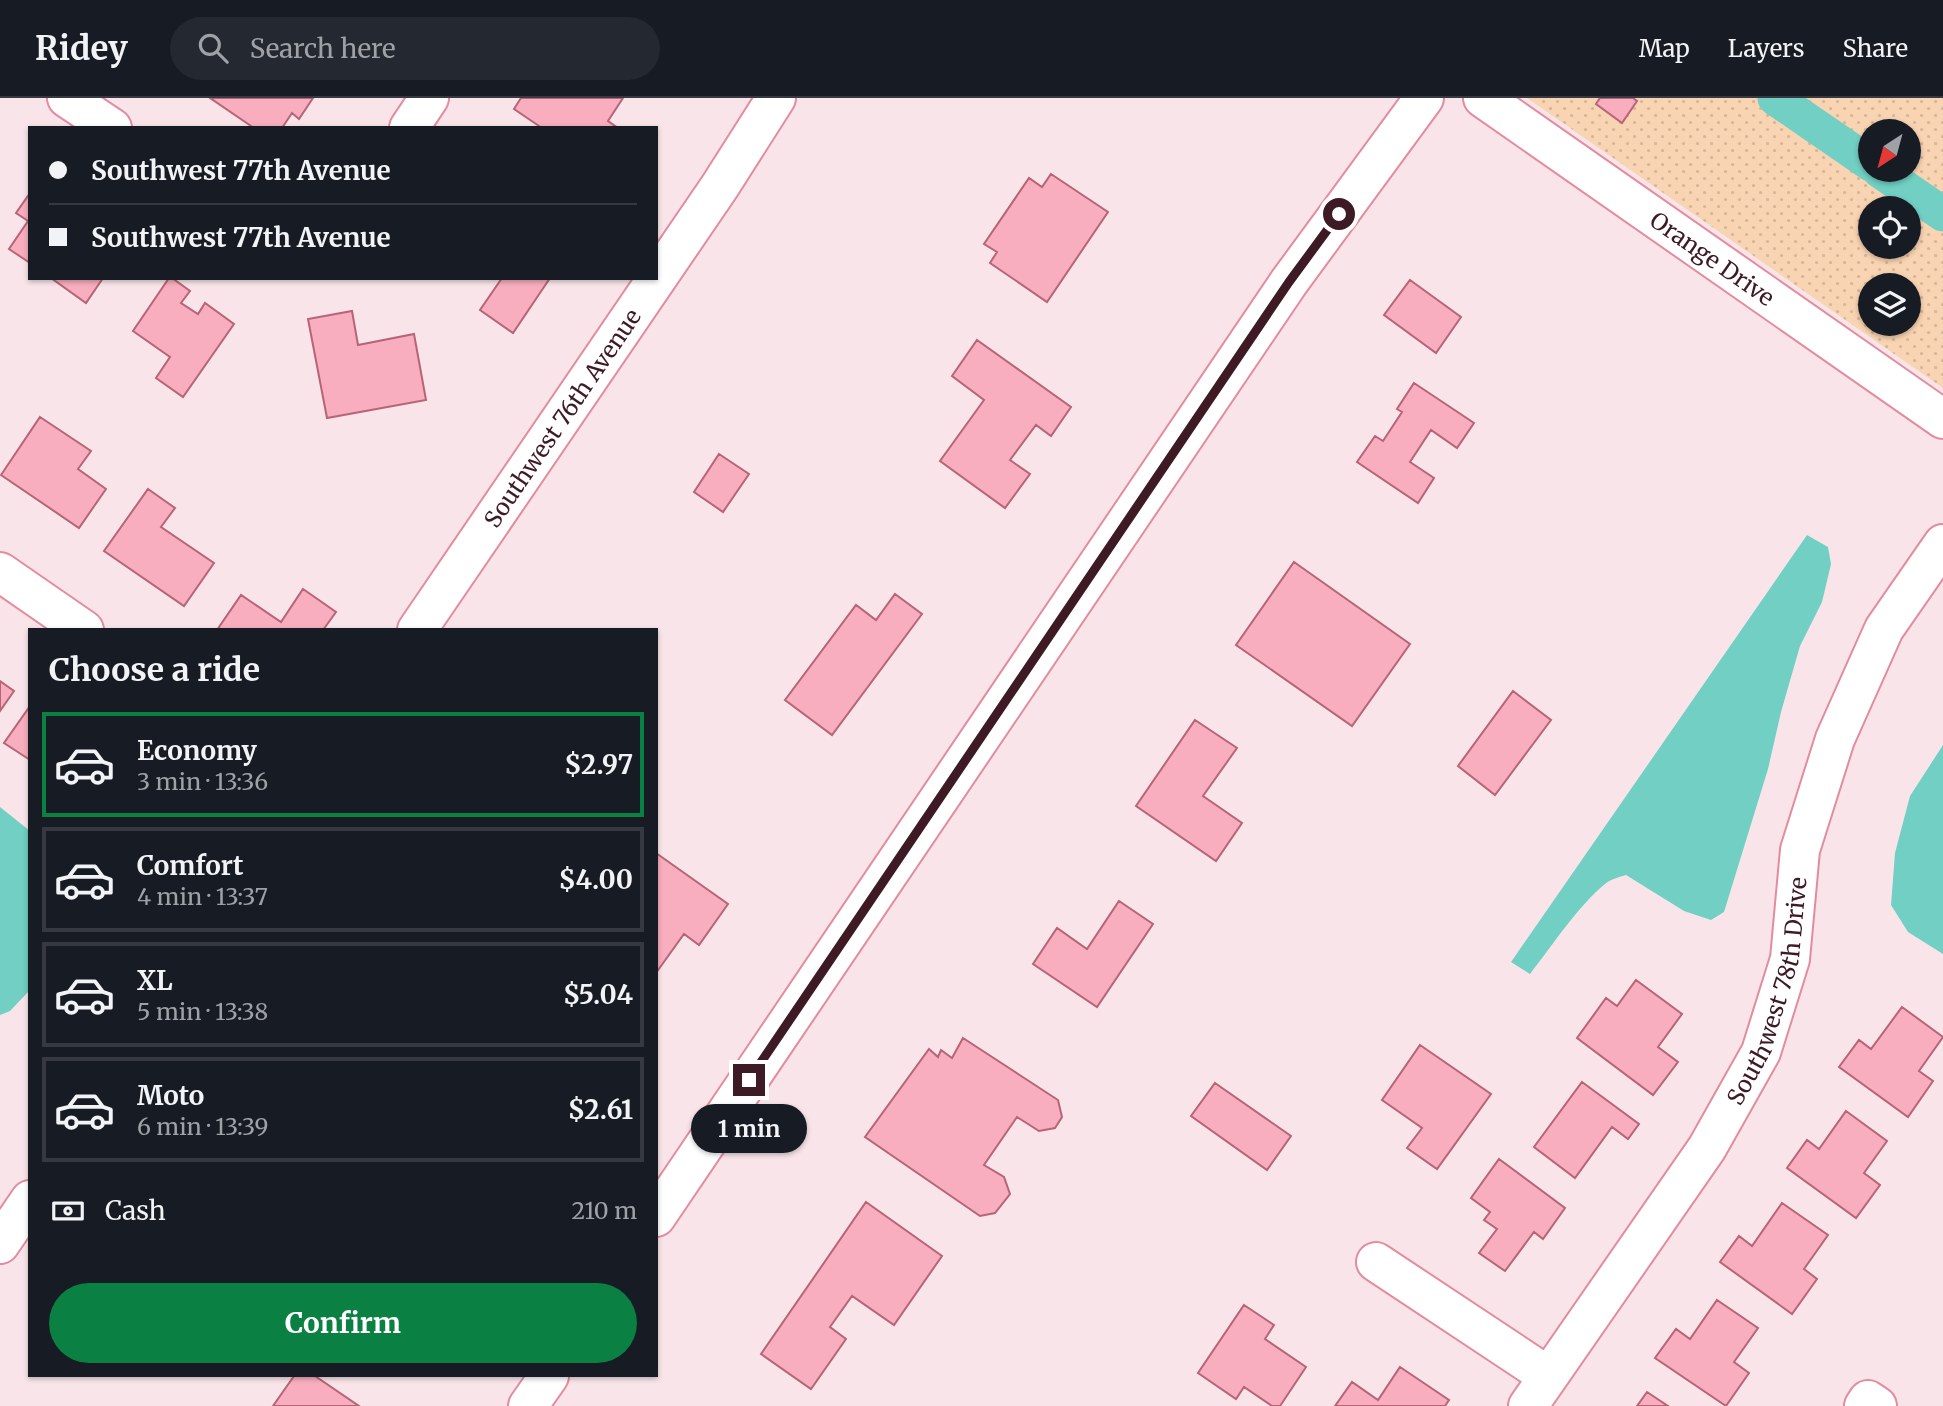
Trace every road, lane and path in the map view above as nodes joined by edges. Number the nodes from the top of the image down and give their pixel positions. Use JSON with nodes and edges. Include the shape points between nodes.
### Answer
{"nodes":[{"id":1,"x":67,"y":98,"type":"edge"},
{"id":2,"x":429,"y":98,"type":"edge"},
{"id":3,"x":776,"y":98,"type":"edge"},
{"id":4,"x":1424,"y":98,"type":"edge"},
{"id":5,"x":1483,"y":98,"type":"edge"},
{"id":6,"x":109,"y":126,"type":"edge"},
{"id":7,"x":410,"y":126,"type":"edge"},
{"id":8,"x":658,"y":277,"type":"edge"},
{"id":9,"x":656,"y":280,"type":"edge"},
{"id":10,"x":1943,"y":419,"type":"edge"},
{"id":11,"x":1943,"y":544,"type":"edge"},
{"id":12,"x":0,"y":572,"type":"edge"},
{"id":13,"x":81,"y":628,"type":"edge"},
{"id":14,"x":418,"y":628,"type":"edge"},
{"id":15,"x":28,"y":1203,"type":"edge"},
{"id":16,"x":658,"y":1214,"type":"edge"},
{"id":17,"x":0,"y":1244,"type":"edge"},
{"id":18,"x":1376,"y":1262,"type":"dead end"},
{"id":19,"x":548,"y":1377,"type":"edge"},
{"id":20,"x":1538,"y":1391,"type":"edge"},
{"id":21,"x":528,"y":1406,"type":"edge"},
{"id":22,"x":1864,"y":1406,"type":"edge"},
{"id":23,"x":1878,"y":1406,"type":"edge"}],
"edges":[{"from":1,"to":6,"type":"street"},
{"from":2,"to":7,"type":"street"},
{"from":3,"to":8,"type":"street","name":"Southwest 76th Avenue"},
{"from":4,"to":16,"type":"street","via":[[1289,282]]},
{"from":5,"to":10,"type":"street","name":"Orange Drive"},
{"from":9,"to":14,"type":"street","name":"Southwest 76th Avenue"},
{"from":11,"to":20,"type":"street","name":"Southwest 78th Drive","via":[[1884,629],[1835,739],[1800,850],[1790,959],[1761,1052],[1707,1148]]},
{"from":12,"to":13,"type":"street"},
{"from":15,"to":17,"type":"street"},
{"from":18,"to":20,"type":"street"},
{"from":19,"to":21,"type":"street"},
{"from":22,"to":23,"type":"street","via":[[1868,1400]]}]}
